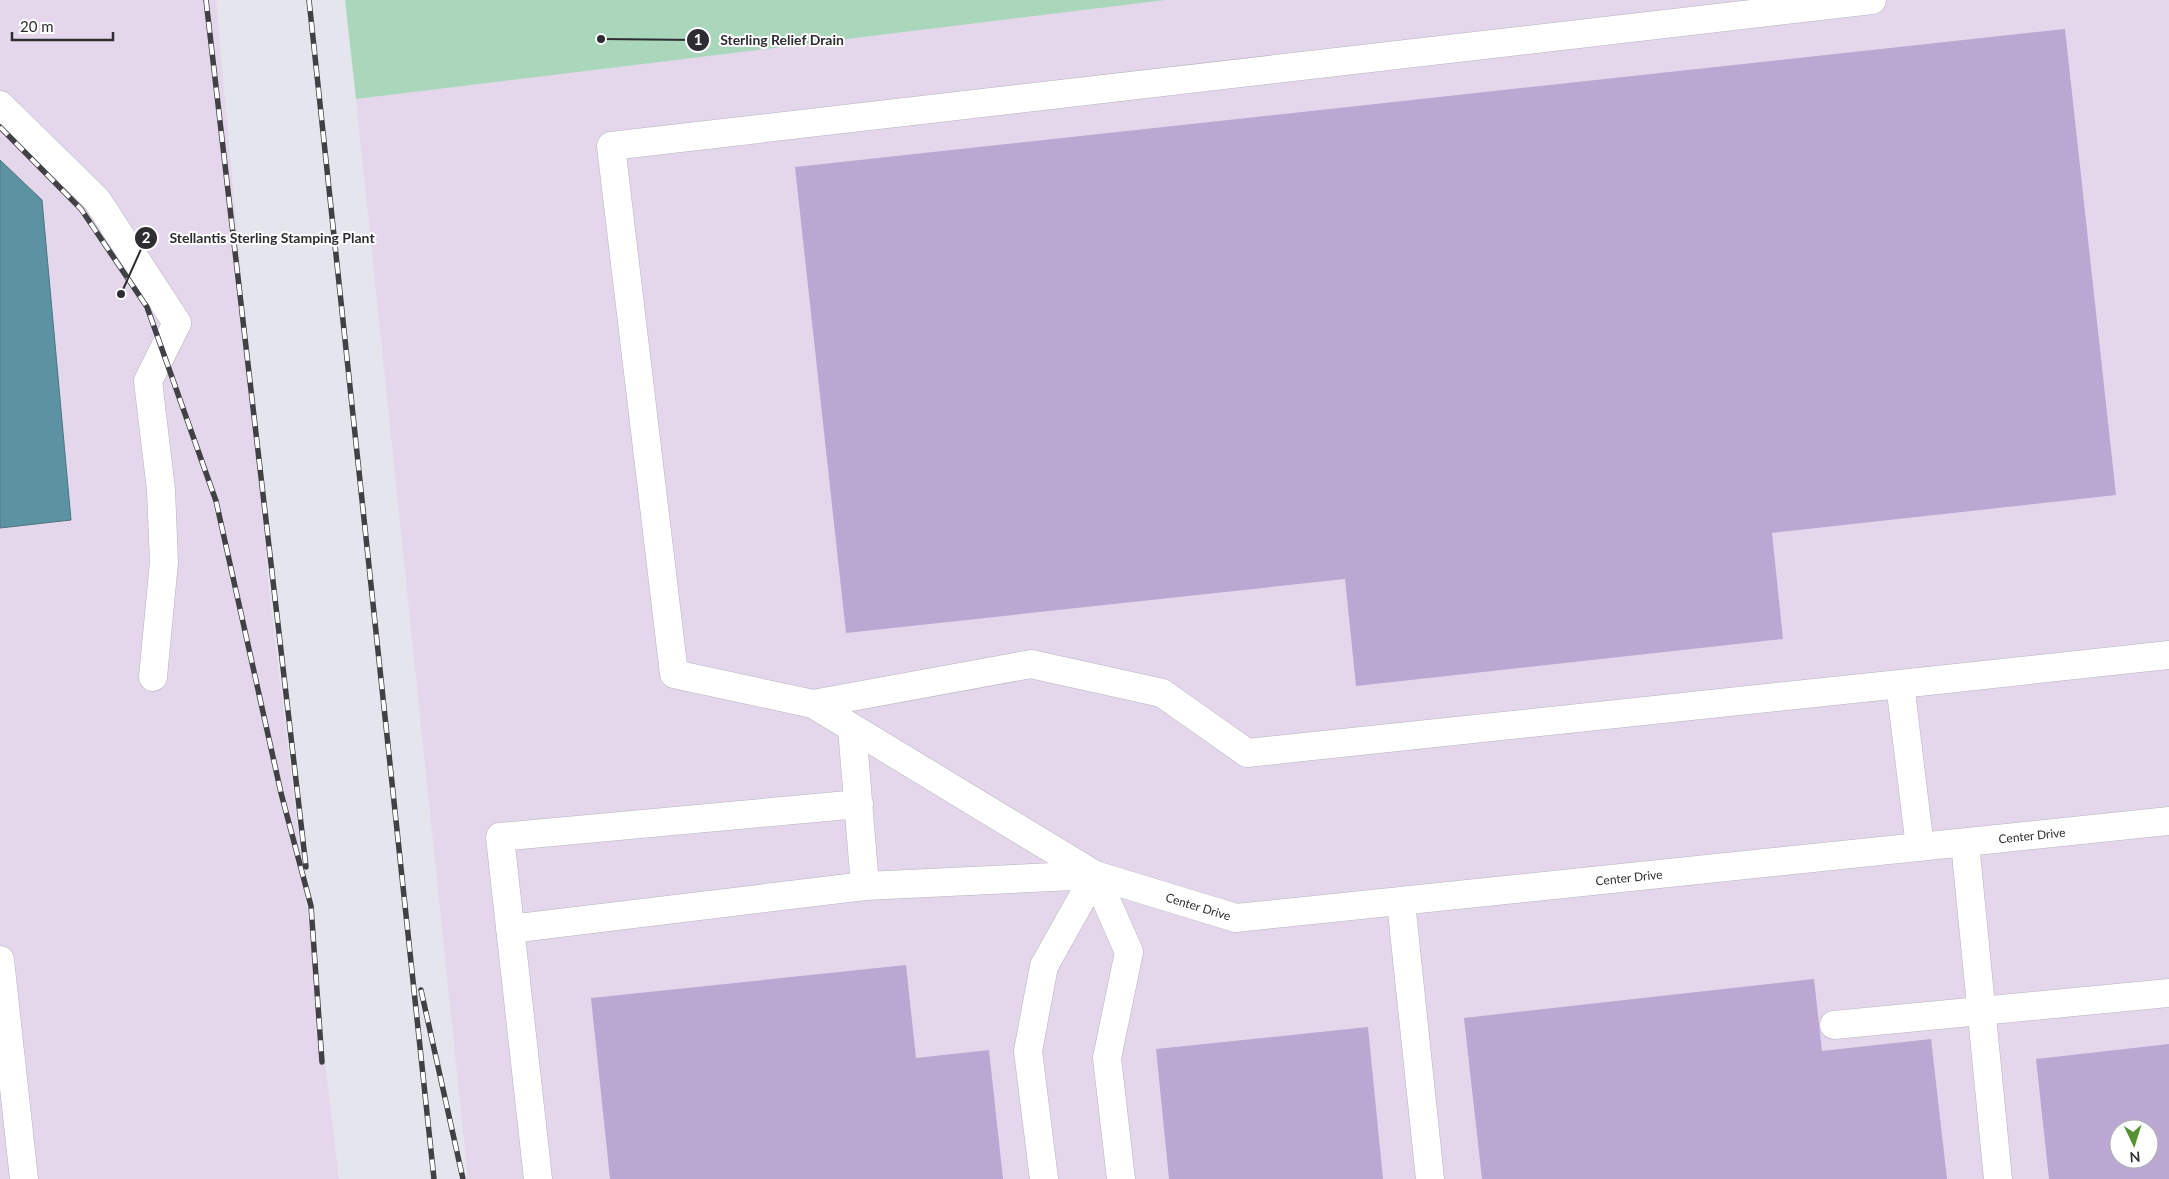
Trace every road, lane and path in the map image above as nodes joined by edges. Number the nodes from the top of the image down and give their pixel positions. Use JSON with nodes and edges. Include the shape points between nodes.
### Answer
{"nodes":[{"id":1,"x":1872,"y":0,"type":"edge"},
{"id":2,"x":0,"y":105,"type":"edge"},
{"id":3,"x":2169,"y":655,"type":"edge"},
{"id":4,"x":152,"y":677,"type":"dead end"},
{"id":5,"x":1900,"y":684,"type":"junction"},
{"id":6,"x":814,"y":704,"type":"junction"},
{"id":7,"x":852,"y":728,"type":"junction"},
{"id":8,"x":859,"y":804,"type":"junction"},
{"id":9,"x":2169,"y":821,"type":"edge"},
{"id":10,"x":1965,"y":843,"type":"junction"},
{"id":11,"x":1920,"y":846,"type":"junction"},
{"id":12,"x":1095,"y":874,"type":"junction"},
{"id":13,"x":865,"y":886,"type":"junction"},
{"id":14,"x":1401,"y":902,"type":"junction"},
{"id":15,"x":510,"y":929,"type":"junction"},
{"id":16,"x":0,"y":960,"type":"edge"},
{"id":17,"x":2169,"y":993,"type":"edge"},
{"id":18,"x":1982,"y":1011,"type":"junction"},
{"id":19,"x":1834,"y":1025,"type":"dead end"},
{"id":20,"x":24,"y":1179,"type":"edge"},
{"id":21,"x":538,"y":1179,"type":"edge"},
{"id":22,"x":1044,"y":1179,"type":"edge"},
{"id":23,"x":1121,"y":1179,"type":"edge"},
{"id":24,"x":1430,"y":1179,"type":"edge"},
{"id":25,"x":1998,"y":1179,"type":"edge"}],
"edges":[{"from":1,"to":6,"type":"street","via":[[611,146],[674,674]]},
{"from":2,"to":4,"type":"street","via":[[97,200],[177,323],[148,381],[161,490],[164,562]]},
{"from":3,"to":5,"type":"street"},
{"from":5,"to":6,"type":"street","via":[[1247,753],[1162,692],[1031,664]]},
{"from":5,"to":11,"type":"street"},
{"from":6,"to":7,"type":"street"},
{"from":7,"to":8,"type":"street"},
{"from":7,"to":12,"type":"street"},
{"from":8,"to":13,"type":"street"},
{"from":8,"to":15,"type":"street","via":[[500,837]]},
{"from":9,"to":10,"type":"street","name":"Center Drive"},
{"from":10,"to":11,"type":"street","name":"Center Drive"},
{"from":10,"to":18,"type":"street"},
{"from":11,"to":14,"type":"street","name":"Center Drive"},
{"from":12,"to":13,"type":"street"},
{"from":12,"to":14,"type":"street","name":"Center Drive","via":[[1236,918]]},
{"from":12,"to":22,"type":"street","via":[[1044,966],[1028,1052]]},
{"from":12,"to":23,"type":"street","via":[[1129,952],[1107,1058]]},
{"from":13,"to":15,"type":"street"},
{"from":14,"to":24,"type":"street"},
{"from":15,"to":21,"type":"street"},
{"from":16,"to":20,"type":"street"},
{"from":17,"to":18,"type":"street"},
{"from":18,"to":19,"type":"street"},
{"from":18,"to":25,"type":"street"}]}
